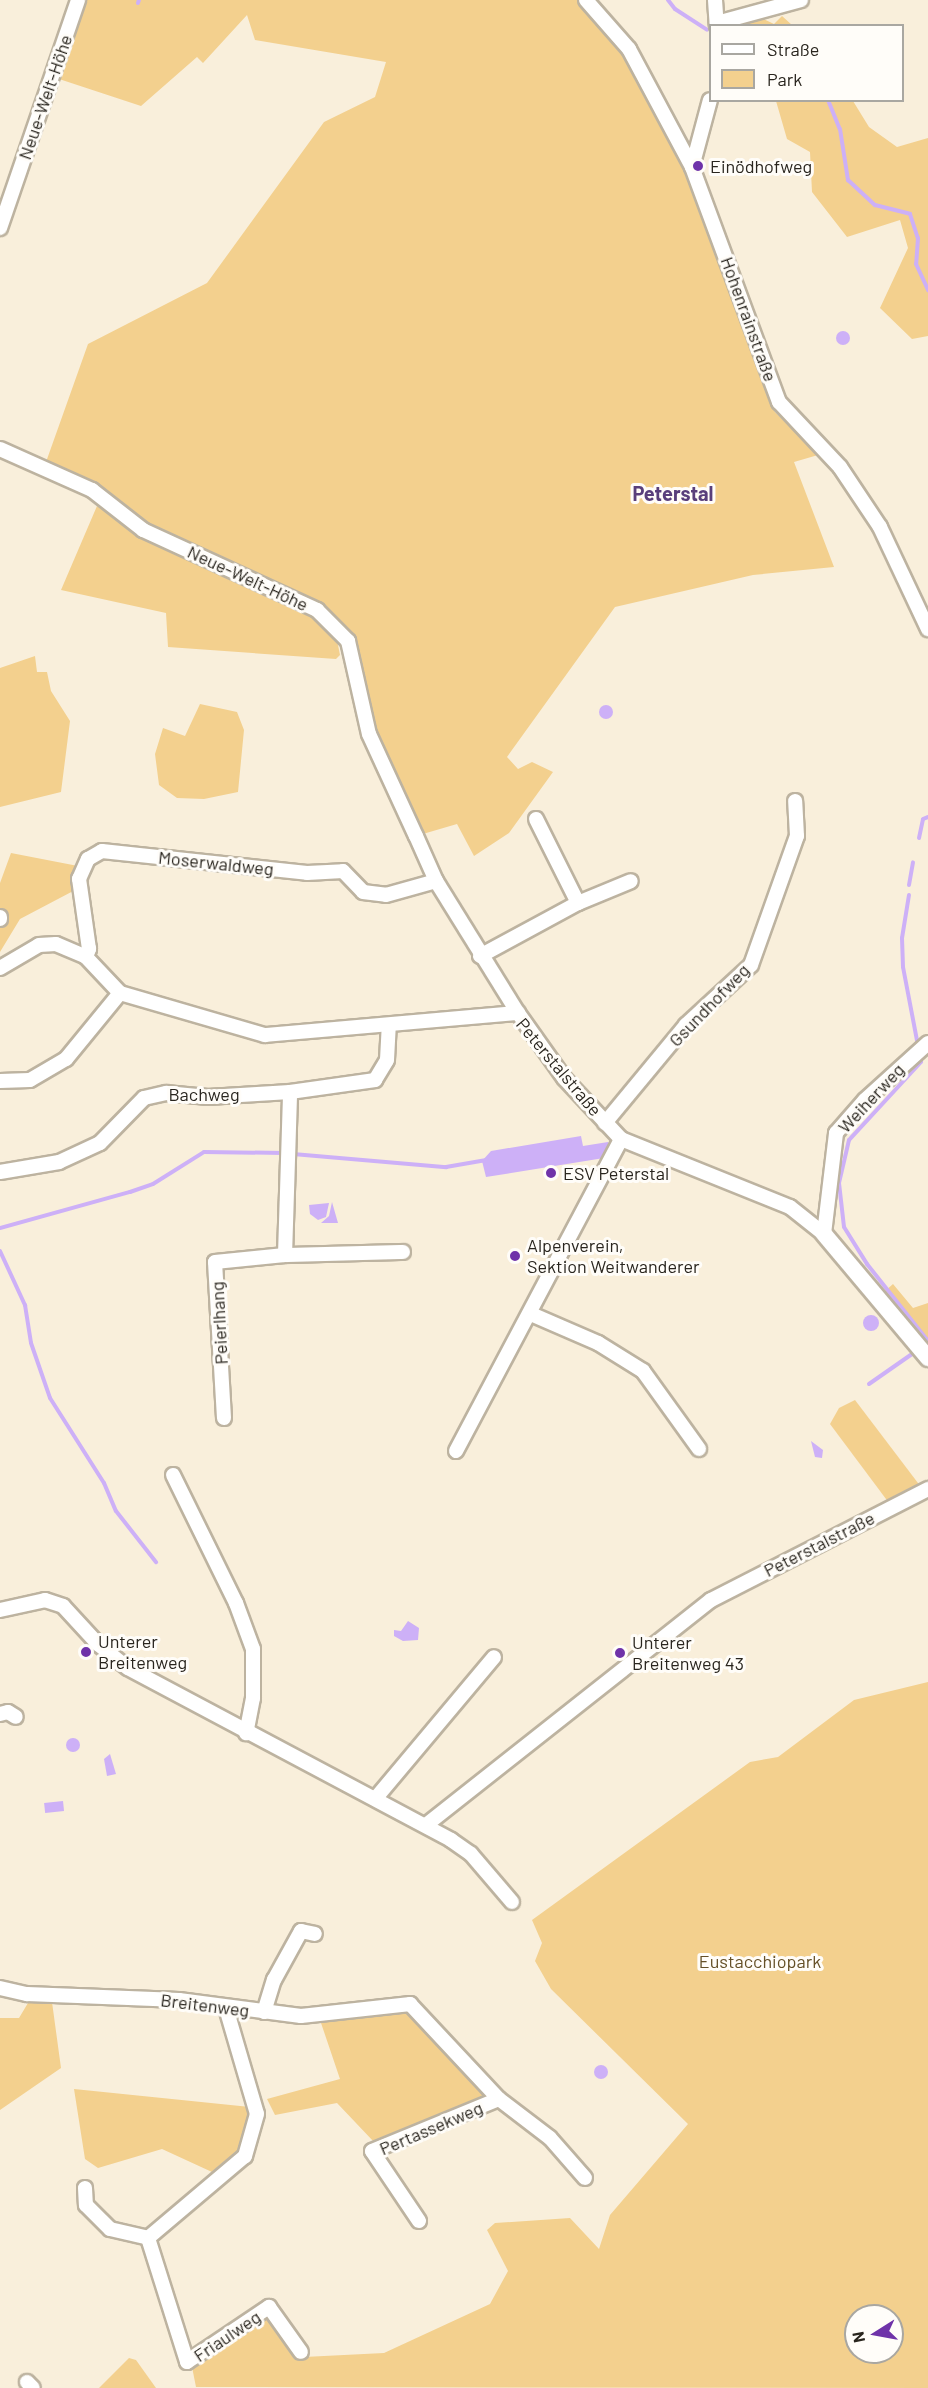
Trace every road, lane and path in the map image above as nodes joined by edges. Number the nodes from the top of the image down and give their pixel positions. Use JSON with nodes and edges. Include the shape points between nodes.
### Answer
{"nodes":[{"id":1,"x":78,"y":0,"type":"edge"},
{"id":2,"x":586,"y":0,"type":"edge"},
{"id":3,"x":715,"y":0,"type":"edge"},
{"id":4,"x":801,"y":0,"type":"edge"},
{"id":5,"x":717,"y":24,"type":"edge"},
{"id":6,"x":710,"y":102,"type":"edge"},
{"id":7,"x":692,"y":167,"type":"junction"},
{"id":8,"x":0,"y":228,"type":"edge"},
{"id":9,"x":0,"y":449,"type":"edge"},
{"id":10,"x":925,"y":609,"type":"edge"},
{"id":11,"x":928,"y":629,"type":"edge"},
{"id":12,"x":795,"y":801,"type":"dead end"},
{"id":13,"x":536,"y":819,"type":"dead end"},
{"id":14,"x":436,"y":881,"type":"junction"},
{"id":15,"x":631,"y":881,"type":"dead end"},
{"id":16,"x":578,"y":903,"type":"junction"},
{"id":17,"x":480,"y":956,"type":"junction"},
{"id":18,"x":86,"y":957,"type":"junction"},
{"id":19,"x":0,"y":968,"type":"edge"},
{"id":20,"x":120,"y":993,"type":"junction"},
{"id":21,"x":518,"y":1013,"type":"junction"},
{"id":22,"x":389,"y":1027,"type":"junction"},
{"id":23,"x":921,"y":1048,"type":"edge"},
{"id":24,"x":0,"y":1082,"type":"edge"},
{"id":25,"x":290,"y":1092,"type":"junction"},
{"id":26,"x":605,"y":1123,"type":"junction"},
{"id":27,"x":621,"y":1139,"type":"junction"},
{"id":28,"x":0,"y":1172,"type":"edge"},
{"id":29,"x":824,"y":1234,"type":"junction"},
{"id":30,"x":404,"y":1252,"type":"dead end"},
{"id":31,"x":285,"y":1255,"type":"junction"},
{"id":32,"x":531,"y":1314,"type":"junction"},
{"id":33,"x":928,"y":1359,"type":"edge"},
{"id":34,"x":224,"y":1418,"type":"dead end"},
{"id":35,"x":699,"y":1449,"type":"dead end"},
{"id":36,"x":456,"y":1451,"type":"dead end"},
{"id":37,"x":173,"y":1475,"type":"dead end"},
{"id":38,"x":928,"y":1489,"type":"edge"},
{"id":39,"x":0,"y":1610,"type":"edge"},
{"id":40,"x":494,"y":1657,"type":"dead end"},
{"id":41,"x":0,"y":1714,"type":"edge"},
{"id":42,"x":16,"y":1717,"type":"dead end"},
{"id":43,"x":246,"y":1733,"type":"junction"},
{"id":44,"x":375,"y":1800,"type":"junction"},
{"id":45,"x":426,"y":1825,"type":"junction"},
{"id":46,"x":512,"y":1902,"type":"dead end"},
{"id":47,"x":315,"y":1934,"type":"dead end"},
{"id":48,"x":0,"y":1988,"type":"edge"},
{"id":49,"x":410,"y":2004,"type":"joint"},
{"id":50,"x":226,"y":2008,"type":"junction"},
{"id":51,"x":264,"y":2012,"type":"junction"},
{"id":52,"x":499,"y":2099,"type":"junction"},
{"id":53,"x":585,"y":2178,"type":"dead end"},
{"id":54,"x":85,"y":2188,"type":"dead end"},
{"id":55,"x":419,"y":2221,"type":"dead end"},
{"id":56,"x":148,"y":2238,"type":"junction"},
{"id":57,"x":301,"y":2352,"type":"dead end"}],
"edges":[{"from":1,"to":8,"type":"street","name":"Neue-Welt-Höhe"},
{"from":2,"to":7,"type":"street","name":"Hohenrainstraße","via":[[629,49]]},
{"from":3,"to":5,"type":"street"},
{"from":4,"to":5,"type":"street"},
{"from":6,"to":7,"type":"street"},
{"from":7,"to":10,"type":"street","name":"Hohenrainstraße","via":[[779,402],[840,468],[880,527]]},
{"from":9,"to":14,"type":"street","name":"Neue-Welt-Höhe","via":[[92,490],[143,530],[317,610],[348,641],[369,734]]},
{"from":10,"to":11,"type":"street","name":"Hohenrainstraße"},
{"from":12,"to":26,"type":"street","name":"Gsundhofweg","via":[[797,836],[751,965],[686,1025]]},
{"from":13,"to":16,"type":"street"},
{"from":14,"to":17,"type":"street","name":"Neue-Welt-Höhe"},
{"from":14,"to":18,"type":"street","name":"Moserwaldweg","via":[[386,895],[363,892],[343,871],[307,873],[102,851],[88,859],[79,879]]},
{"from":15,"to":16,"type":"street"},
{"from":16,"to":17,"type":"street"},
{"from":17,"to":21,"type":"street","name":"Neue-Welt-Höhe"},
{"from":18,"to":19,"type":"street","via":[[48,944]]},
{"from":18,"to":20,"type":"street"},
{"from":20,"to":22,"type":"street","name":"Peterstalstraße","via":[[265,1035]]},
{"from":20,"to":24,"type":"street","via":[[66,1059],[30,1080]]},
{"from":21,"to":22,"type":"street","name":"Peterstalstraße"},
{"from":21,"to":26,"type":"street","name":"Peterstalstraße","via":[[564,1078]]},
{"from":22,"to":25,"type":"street","name":"Bachweg","via":[[387,1060],[375,1080]]},
{"from":23,"to":29,"type":"street","name":"Weiherweg","via":[[836,1132]]},
{"from":25,"to":28,"type":"street","name":"Bachweg","via":[[208,1097],[165,1093],[144,1098],[100,1143],[59,1162]]},
{"from":25,"to":31,"type":"street"},
{"from":26,"to":27,"type":"street","name":"Peterstalstraße"},
{"from":27,"to":29,"type":"street","name":"Peterstalstraße","via":[[790,1207]]},
{"from":27,"to":32,"type":"street"},
{"from":29,"to":33,"type":"street","name":"Peterstalstraße"},
{"from":30,"to":31,"type":"street","name":"Peierlhang"},
{"from":31,"to":34,"type":"street","name":"Peierlhang","via":[[215,1262]]},
{"from":32,"to":35,"type":"street","via":[[598,1343],[643,1371]]},
{"from":32,"to":36,"type":"street"},
{"from":37,"to":43,"type":"street","via":[[236,1603],[253,1649],[253,1698]]},
{"from":38,"to":45,"type":"street","name":"Peterstalstraße","via":[[711,1600]]},
{"from":39,"to":43,"type":"street","via":[[45,1600],[63,1606],[98,1644],[128,1668]]},
{"from":40,"to":44,"type":"street"},
{"from":41,"to":42,"type":"street","via":[[8,1712]]},
{"from":43,"to":44,"type":"street"},
{"from":44,"to":45,"type":"street"},
{"from":45,"to":46,"type":"street","via":[[471,1854]]},
{"from":47,"to":51,"type":"street","via":[[301,1931],[274,1980]]},
{"from":48,"to":50,"type":"street","name":"Breitenweg","via":[[27,1994],[179,2000]]},
{"from":49,"to":51,"type":"street","name":"Breitenweg","via":[[346,2014],[301,2016]]},
{"from":49,"to":52,"type":"street","name":"Pertassekweg"},
{"from":50,"to":51,"type":"street","name":"Breitenweg"},
{"from":50,"to":56,"type":"street","via":[[257,2114],[244,2156]]},
{"from":52,"to":53,"type":"street","name":"Pertassekweg","via":[[550,2138]]},
{"from":52,"to":55,"type":"street","name":"Pertassekweg","via":[[372,2151]]},
{"from":54,"to":56,"type":"street","via":[[86,2205],[110,2229]]},
{"from":56,"to":57,"type":"street","name":"Friaulweg","via":[[187,2362],[269,2307]]}]}
